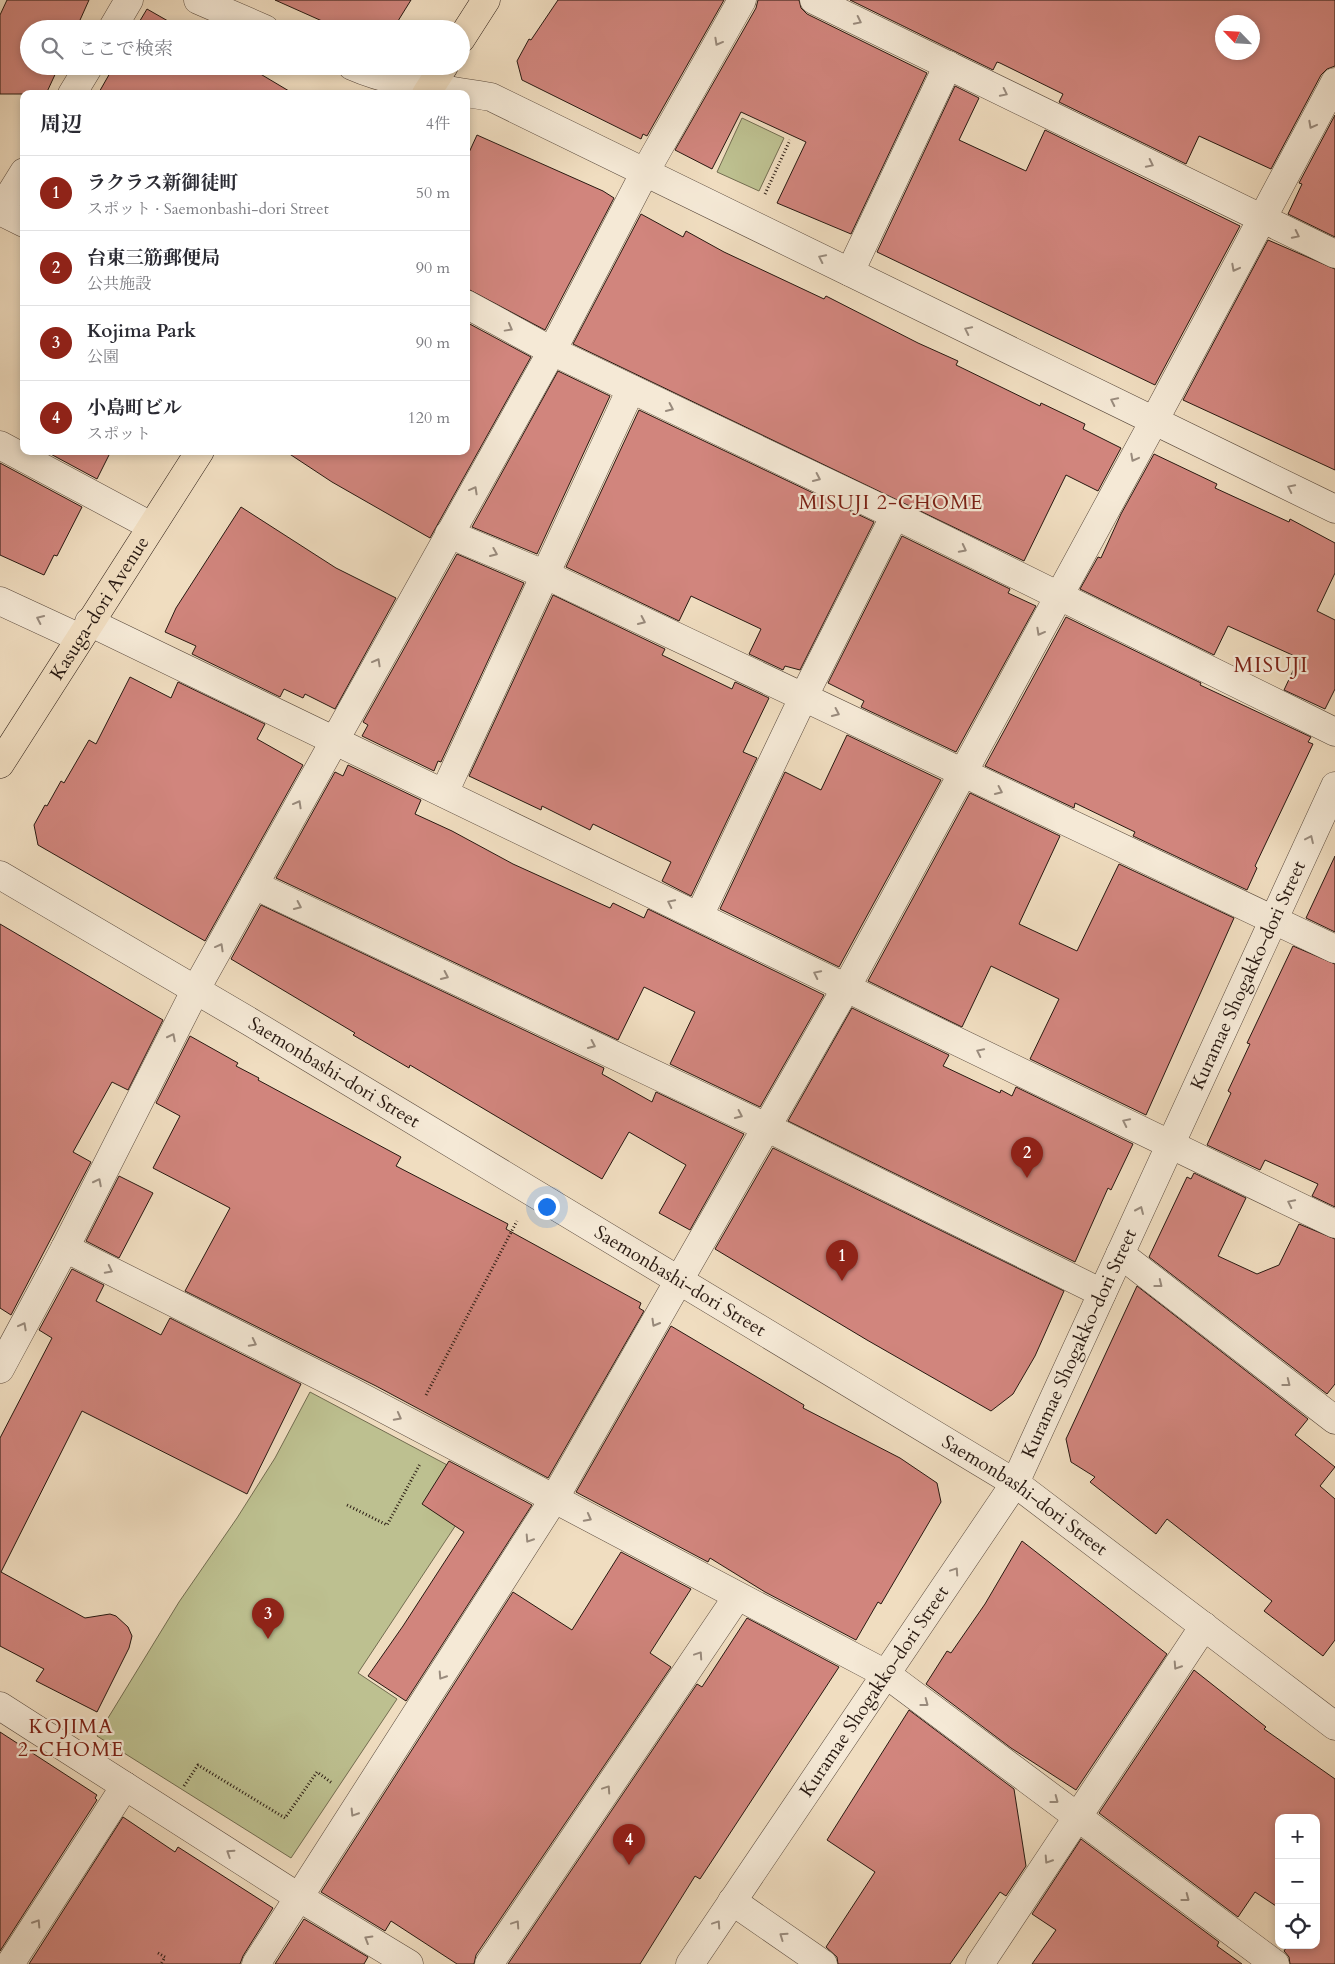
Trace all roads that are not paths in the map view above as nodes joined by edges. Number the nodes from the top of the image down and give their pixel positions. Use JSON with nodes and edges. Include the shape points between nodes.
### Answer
{"nodes":[{"id":1,"x":129,"y":0,"type":"edge"},
{"id":2,"x":198,"y":0,"type":"edge"},
{"id":3,"x":486,"y":0,"type":"edge"},
{"id":4,"x":742,"y":0,"type":"edge"},
{"id":5,"x":814,"y":0,"type":"edge"},
{"id":6,"x":117,"y":20,"type":"edge"},
{"id":7,"x":244,"y":20,"type":"edge"},
{"id":8,"x":470,"y":24,"type":"edge"},
{"id":9,"x":948,"y":65,"type":"junction"},
{"id":10,"x":84,"y":75,"type":"edge"},
{"id":11,"x":388,"y":75,"type":"edge"},
{"id":12,"x":433,"y":82,"type":"edge"},
{"id":13,"x":1335,"y":82,"type":"edge"},
{"id":14,"x":74,"y":90,"type":"edge"},
{"id":15,"x":464,"y":90,"type":"edge"},
{"id":16,"x":470,"y":92,"type":"edge"},
{"id":17,"x":646,"y":172,"type":"junction"},
{"id":18,"x":20,"y":178,"type":"edge"},
{"id":19,"x":0,"y":211,"type":"edge"},
{"id":20,"x":1261,"y":218,"type":"junction"},
{"id":21,"x":20,"y":221,"type":"edge"},
{"id":22,"x":1335,"y":254,"type":"edge"},
{"id":23,"x":850,"y":272,"type":"junction"},
{"id":24,"x":470,"y":306,"type":"edge"},
{"id":25,"x":552,"y":351,"type":"junction"},
{"id":26,"x":631,"y":390,"type":"junction"},
{"id":27,"x":1154,"y":421,"type":"junction"},
{"id":28,"x":0,"y":445,"type":"edge"},
{"id":29,"x":197,"y":455,"type":"edge"},
{"id":30,"x":1335,"y":509,"type":"edge"},
{"id":31,"x":895,"y":515,"type":"junction"},
{"id":32,"x":151,"y":526,"type":"junction"},
{"id":33,"x":450,"y":534,"type":"junction"},
{"id":34,"x":546,"y":575,"type":"junction"},
{"id":35,"x":1059,"y":597,"type":"junction"},
{"id":36,"x":0,"y":600,"type":"edge"},
{"id":37,"x":84,"y":630,"type":"junction"},
{"id":38,"x":803,"y":698,"type":"junction"},
{"id":39,"x":1335,"y":732,"type":"edge"},
{"id":40,"x":333,"y":740,"type":"junction"},
{"id":41,"x":0,"y":764,"type":"edge"},
{"id":42,"x":962,"y":773,"type":"junction"},
{"id":43,"x":1335,"y":786,"type":"edge"},
{"id":44,"x":444,"y":794,"type":"junction"},
{"id":45,"x":0,"y":875,"type":"edge"},
{"id":46,"x":254,"y":885,"type":"junction"},
{"id":47,"x":699,"y":916,"type":"junction"},
{"id":48,"x":1274,"y":919,"type":"junction"},
{"id":49,"x":1335,"y":949,"type":"edge"},
{"id":50,"x":846,"y":988,"type":"junction"},
{"id":51,"x":196,"y":989,"type":"junction"},
{"id":52,"x":766,"y":1128,"type":"junction"},
{"id":53,"x":1170,"y":1144,"type":"junction"},
{"id":54,"x":1335,"y":1224,"type":"edge"},
{"id":55,"x":65,"y":1248,"type":"junction"},
{"id":56,"x":1120,"y":1254,"type":"junction"},
{"id":57,"x":679,"y":1280,"type":"junction"},
{"id":58,"x":1102,"y":1293,"type":"junction"},
{"id":59,"x":0,"y":1369,"type":"edge"},
{"id":60,"x":1335,"y":1420,"type":"edge"},
{"id":61,"x":1015,"y":1483,"type":"junction"},
{"id":62,"x":554,"y":1499,"type":"junction"},
{"id":63,"x":737,"y":1597,"type":"junction"},
{"id":64,"x":1204,"y":1626,"type":"junction"},
{"id":65,"x":886,"y":1674,"type":"junction"},
{"id":66,"x":0,"y":1706,"type":"edge"},
{"id":67,"x":1335,"y":1726,"type":"edge"},
{"id":68,"x":125,"y":1786,"type":"junction"},
{"id":69,"x":1077,"y":1817,"type":"junction"},
{"id":70,"x":300,"y":1898,"type":"junction"},
{"id":71,"x":732,"y":1901,"type":"junction"},
{"id":72,"x":10,"y":1964,"type":"edge"},
{"id":73,"x":256,"y":1964,"type":"edge"},
{"id":74,"x":410,"y":1964,"type":"edge"},
{"id":75,"x":489,"y":1964,"type":"edge"},
{"id":76,"x":690,"y":1964,"type":"edge"},
{"id":77,"x":824,"y":1964,"type":"edge"},
{"id":78,"x":980,"y":1964,"type":"edge"},
{"id":79,"x":1275,"y":1964,"type":"edge"}],
"edges":[{"from":1,"to":6,"type":"street"},
{"from":2,"to":7,"type":"street"},
{"from":3,"to":8,"type":"main road"},
{"from":4,"to":17,"type":"street","one_way":true},
{"from":5,"to":9,"type":"street","one_way":true},
{"from":9,"to":20,"type":"street","one_way":true},
{"from":9,"to":23,"type":"street"},
{"from":10,"to":14,"type":"street"},
{"from":11,"to":12,"type":"street"},
{"from":12,"to":15,"type":"street"},
{"from":13,"to":20,"type":"street","one_way":true},
{"from":16,"to":17,"type":"street","via":[[491,97]]},
{"from":23,"to":17,"type":"street","one_way":true},
{"from":17,"to":25,"type":"street"},
{"from":18,"to":19,"type":"street"},
{"from":19,"to":21,"type":"street"},
{"from":20,"to":22,"type":"street","one_way":true},
{"from":20,"to":27,"type":"street","one_way":true},
{"from":27,"to":23,"type":"street","one_way":true},
{"from":24,"to":25,"type":"street","one_way":true},
{"from":25,"to":26,"type":"street"},
{"from":33,"to":25,"type":"street","one_way":true},
{"from":26,"to":31,"type":"street","one_way":true},
{"from":26,"to":34,"type":"street"},
{"from":30,"to":27,"type":"street","one_way":true},
{"from":27,"to":35,"type":"street","one_way":true},
{"from":28,"to":32,"type":"street"},
{"from":29,"to":32,"type":"main road","name":"Kasuga-dori Avenue"},
{"from":31,"to":35,"type":"street","one_way":true},
{"from":31,"to":38,"type":"street"},
{"from":32,"to":37,"type":"main road","name":"Kasuga-dori Avenue"},
{"from":33,"to":34,"type":"street","one_way":true},
{"from":40,"to":33,"type":"street","one_way":true},
{"from":34,"to":38,"type":"street","one_way":true},
{"from":34,"to":44,"type":"street"},
{"from":35,"to":39,"type":"street"},
{"from":35,"to":42,"type":"street","one_way":true},
{"from":37,"to":36,"type":"street","one_way":true},
{"from":37,"to":40,"type":"street"},
{"from":37,"to":41,"type":"main road","name":"Kasuga-dori Avenue"},
{"from":38,"to":42,"type":"street","one_way":true},
{"from":38,"to":47,"type":"street"},
{"from":40,"to":44,"type":"street"},
{"from":46,"to":40,"type":"street","one_way":true},
{"from":42,"to":48,"type":"street","one_way":true},
{"from":42,"to":50,"type":"street"},
{"from":48,"to":43,"type":"street","name":"Kuramae Shogakko-dori Street","one_way":true},
{"from":47,"to":44,"type":"street","one_way":true},
{"from":45,"to":51,"type":"street","name":"Saemonbashi-dori Street"},
{"from":51,"to":46,"type":"street","one_way":true},
{"from":46,"to":52,"type":"street","one_way":true},
{"from":50,"to":47,"type":"street","one_way":true},
{"from":48,"to":49,"type":"street"},
{"from":48,"to":53,"type":"street","name":"Kuramae Shogakko-dori Street"},
{"from":50,"to":52,"type":"street"},
{"from":53,"to":50,"type":"street","one_way":true},
{"from":55,"to":51,"type":"street","one_way":true},
{"from":51,"to":57,"type":"street","name":"Saemonbashi-dori Street"},
{"from":52,"to":57,"type":"street"},
{"from":52,"to":58,"type":"street"},
{"from":54,"to":53,"type":"street","one_way":true},
{"from":56,"to":53,"type":"street","name":"Kuramae Shogakko-dori Street","one_way":true},
{"from":59,"to":55,"type":"street","one_way":true},
{"from":55,"to":62,"type":"street","one_way":true},
{"from":56,"to":58,"type":"street","name":"Kuramae Shogakko-dori Street"},
{"from":56,"to":60,"type":"street","one_way":true},
{"from":57,"to":61,"type":"street","name":"Saemonbashi-dori Street"},
{"from":57,"to":62,"type":"street","one_way":true},
{"from":58,"to":61,"type":"street","name":"Kuramae Shogakko-dori Street"},
{"from":61,"to":64,"type":"street","name":"Saemonbashi-dori Street"},
{"from":65,"to":61,"type":"street","name":"Kuramae Shogakko-dori Street","one_way":true},
{"from":62,"to":63,"type":"street","one_way":true},
{"from":62,"to":70,"type":"street","one_way":true},
{"from":63,"to":65,"type":"street"},
{"from":75,"to":63,"type":"street","one_way":true},
{"from":64,"to":67,"type":"street","name":"Saemonbashi-dori Street"},
{"from":64,"to":69,"type":"street","one_way":true},
{"from":65,"to":69,"type":"street","one_way":true},
{"from":65,"to":71,"type":"street","name":"Kuramae Shogakko-dori Street"},
{"from":66,"to":68,"type":"street"},
{"from":70,"to":68,"type":"street","one_way":true},
{"from":72,"to":68,"type":"street","one_way":true},
{"from":69,"to":78,"type":"street","one_way":true},
{"from":69,"to":79,"type":"street","one_way":true},
{"from":70,"to":73,"type":"street"},
{"from":74,"to":70,"type":"street","one_way":true},
{"from":76,"to":71,"type":"street","name":"Kuramae Shogakko-dori Street","one_way":true},
{"from":77,"to":71,"type":"street","one_way":true}]}
